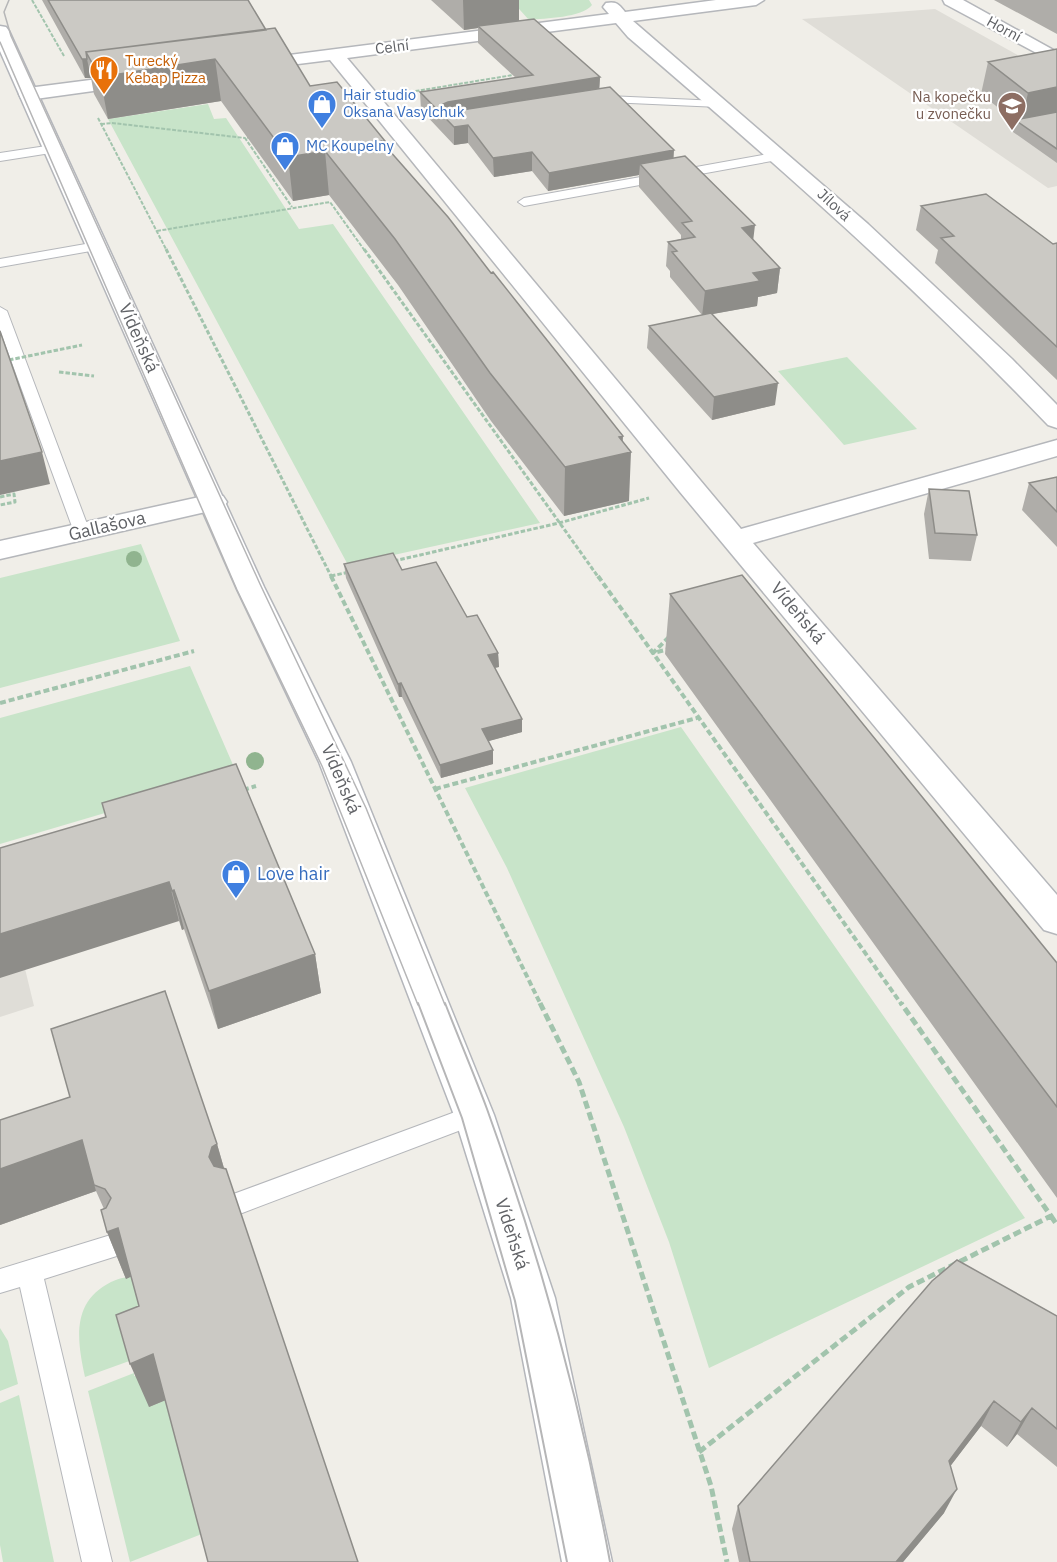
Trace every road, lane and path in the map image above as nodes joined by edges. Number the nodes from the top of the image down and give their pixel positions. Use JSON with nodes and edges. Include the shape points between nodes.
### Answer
{"nodes":[{"id":1,"x":32,"y":0,"type":"edge"},
{"id":2,"x":603,"y":0,"type":"edge"},
{"id":3,"x":756,"y":0,"type":"edge"},
{"id":4,"x":951,"y":0,"type":"edge"},
{"id":5,"x":623,"y":18,"type":"junction"},
{"id":6,"x":0,"y":31,"type":"edge"},
{"id":7,"x":334,"y":54,"type":"junction"},
{"id":8,"x":1057,"y":59,"type":"edge"},
{"id":9,"x":233,"y":68,"type":"edge"},
{"id":10,"x":513,"y":75,"type":"edge"},
{"id":11,"x":151,"y":78,"type":"edge"},
{"id":12,"x":81,"y":87,"type":"junction"},
{"id":13,"x":407,"y":93,"type":"dead end"},
{"id":14,"x":28,"y":94,"type":"junction"},
{"id":15,"x":585,"y":103,"type":"edge"},
{"id":16,"x":719,"y":104,"type":"junction"},
{"id":17,"x":101,"y":124,"type":"junction"},
{"id":18,"x":256,"y":136,"type":"edge"},
{"id":19,"x":245,"y":138,"type":"junction"},
{"id":20,"x":53,"y":149,"type":"junction"},
{"id":21,"x":779,"y":156,"type":"junction"},
{"id":22,"x":0,"y":158,"type":"edge"},
{"id":23,"x":341,"y":200,"type":"edge"},
{"id":24,"x":330,"y":202,"type":"junction"},
{"id":25,"x":524,"y":202,"type":"dead end"},
{"id":26,"x":292,"y":207,"type":"junction"},
{"id":27,"x":157,"y":231,"type":"junction"},
{"id":28,"x":97,"y":246,"type":"junction"},
{"id":29,"x":0,"y":263,"type":"edge"},
{"id":30,"x":0,"y":311,"type":"edge"},
{"id":31,"x":82,"y":345,"type":"dead end"},
{"id":32,"x":9,"y":360,"type":"edge"},
{"id":33,"x":1057,"y":420,"type":"edge"},
{"id":34,"x":1057,"y":448,"type":"edge"},
{"id":35,"x":690,"y":486,"type":"junction"},
{"id":36,"x":0,"y":497,"type":"edge"},
{"id":37,"x":213,"y":502,"type":"junction"},
{"id":38,"x":0,"y":505,"type":"edge"},
{"id":39,"x":559,"y":523,"type":"junction"},
{"id":40,"x":82,"y":532,"type":"junction"},
{"id":41,"x":736,"y":539,"type":"junction"},
{"id":42,"x":0,"y":550,"type":"edge"},
{"id":43,"x":389,"y":562,"type":"edge"},
{"id":44,"x":354,"y":570,"type":"edge"},
{"id":45,"x":331,"y":576,"type":"junction"},
{"id":46,"x":677,"y":629,"type":"edge"},
{"id":47,"x":675,"y":647,"type":"edge"},
{"id":48,"x":194,"y":651,"type":"dead end"},
{"id":49,"x":653,"y":653,"type":"junction"},
{"id":50,"x":0,"y":703,"type":"edge"},
{"id":51,"x":697,"y":718,"type":"junction"},
{"id":52,"x":255,"y":786,"type":"dead end"},
{"id":53,"x":434,"y":789,"type":"junction"},
{"id":54,"x":233,"y":792,"type":"edge"},
{"id":55,"x":1057,"y":920,"type":"edge"},
{"id":56,"x":474,"y":1114,"type":"junction"},
{"id":57,"x":237,"y":1204,"type":"edge"},
{"id":58,"x":1051,"y":1216,"type":"junction"},
{"id":59,"x":1057,"y":1225,"type":"edge"},
{"id":60,"x":114,"y":1246,"type":"edge"},
{"id":61,"x":29,"y":1272,"type":"junction"},
{"id":62,"x":0,"y":1281,"type":"edge"},
{"id":63,"x":699,"y":1452,"type":"junction"},
{"id":64,"x":97,"y":1562,"type":"edge"},
{"id":65,"x":587,"y":1562,"type":"edge"},
{"id":66,"x":727,"y":1562,"type":"edge"}],
"edges":[{"from":1,"to":12,"type":"path"},
{"from":2,"to":5,"type":"street","name":"Jílová"},
{"from":3,"to":5,"type":"street","name":"Celní"},
{"from":4,"to":8,"type":"street","name":"Horní"},
{"from":5,"to":7,"type":"street","name":"Celní"},
{"from":5,"to":16,"type":"street","name":"Jílová","via":[[634,33]]},
{"from":6,"to":14,"type":"street","name":"Vídeňská"},
{"from":7,"to":9,"type":"street","name":"Celní"},
{"from":7,"to":35,"type":"street","name":"Vídeňská"},
{"from":10,"to":13,"type":"path"},
{"from":11,"to":12,"type":"street"},
{"from":12,"to":14,"type":"street"},
{"from":12,"to":17,"type":"path"},
{"from":14,"to":20,"type":"street","name":"Vídeňská"},
{"from":15,"to":16,"type":"lane","via":[[608,99]]},
{"from":16,"to":21,"type":"street","name":"Jílová"},
{"from":17,"to":19,"type":"path"},
{"from":17,"to":27,"type":"path"},
{"from":18,"to":19,"type":"path"},
{"from":19,"to":26,"type":"path"},
{"from":20,"to":22,"type":"lane"},
{"from":20,"to":28,"type":"street","name":"Vídeňská"},
{"from":21,"to":25,"type":"lane"},
{"from":21,"to":33,"type":"street","name":"Jílová","via":[[1003,364]]},
{"from":23,"to":24,"type":"path"},
{"from":24,"to":26,"type":"path"},
{"from":24,"to":39,"type":"path"},
{"from":26,"to":27,"type":"path"},
{"from":27,"to":45,"type":"path"},
{"from":28,"to":29,"type":"lane"},
{"from":28,"to":37,"type":"street","name":"Vídeňská"},
{"from":30,"to":40,"type":"lane"},
{"from":31,"to":32,"type":"path","bridge":true},
{"from":34,"to":41,"type":"street"},
{"from":35,"to":39,"type":"path"},
{"from":35,"to":41,"type":"street","name":"Vídeňská"},
{"from":36,"to":38,"type":"path","via":[[14,494],[15,502]]},
{"from":37,"to":40,"type":"street","name":"Gallašova"},
{"from":37,"to":56,"type":"street","name":"Vídeňská","via":[[335,762]]},
{"from":39,"to":43,"type":"path"},
{"from":39,"to":49,"type":"path"},
{"from":40,"to":42,"type":"street","name":"Gallašova"},
{"from":41,"to":55,"type":"street","name":"Vídeňská"},
{"from":44,"to":45,"type":"path"},
{"from":45,"to":53,"type":"path"},
{"from":46,"to":49,"type":"path"},
{"from":47,"to":49,"type":"path"},
{"from":48,"to":50,"type":"path"},
{"from":49,"to":51,"type":"path"},
{"from":51,"to":53,"type":"path"},
{"from":51,"to":58,"type":"path"},
{"from":52,"to":54,"type":"path"},
{"from":53,"to":63,"type":"path","via":[[579,1082]]},
{"from":56,"to":57,"type":"lane"},
{"from":56,"to":65,"type":"street","name":"Vídeňská","via":[[533,1299]]},
{"from":58,"to":59,"type":"path"},
{"from":58,"to":63,"type":"path","via":[[909,1287]]},
{"from":60,"to":61,"type":"lane"},
{"from":61,"to":62,"type":"lane"},
{"from":61,"to":64,"type":"lane"},
{"from":63,"to":66,"type":"path","via":[[711,1486]]}]}
